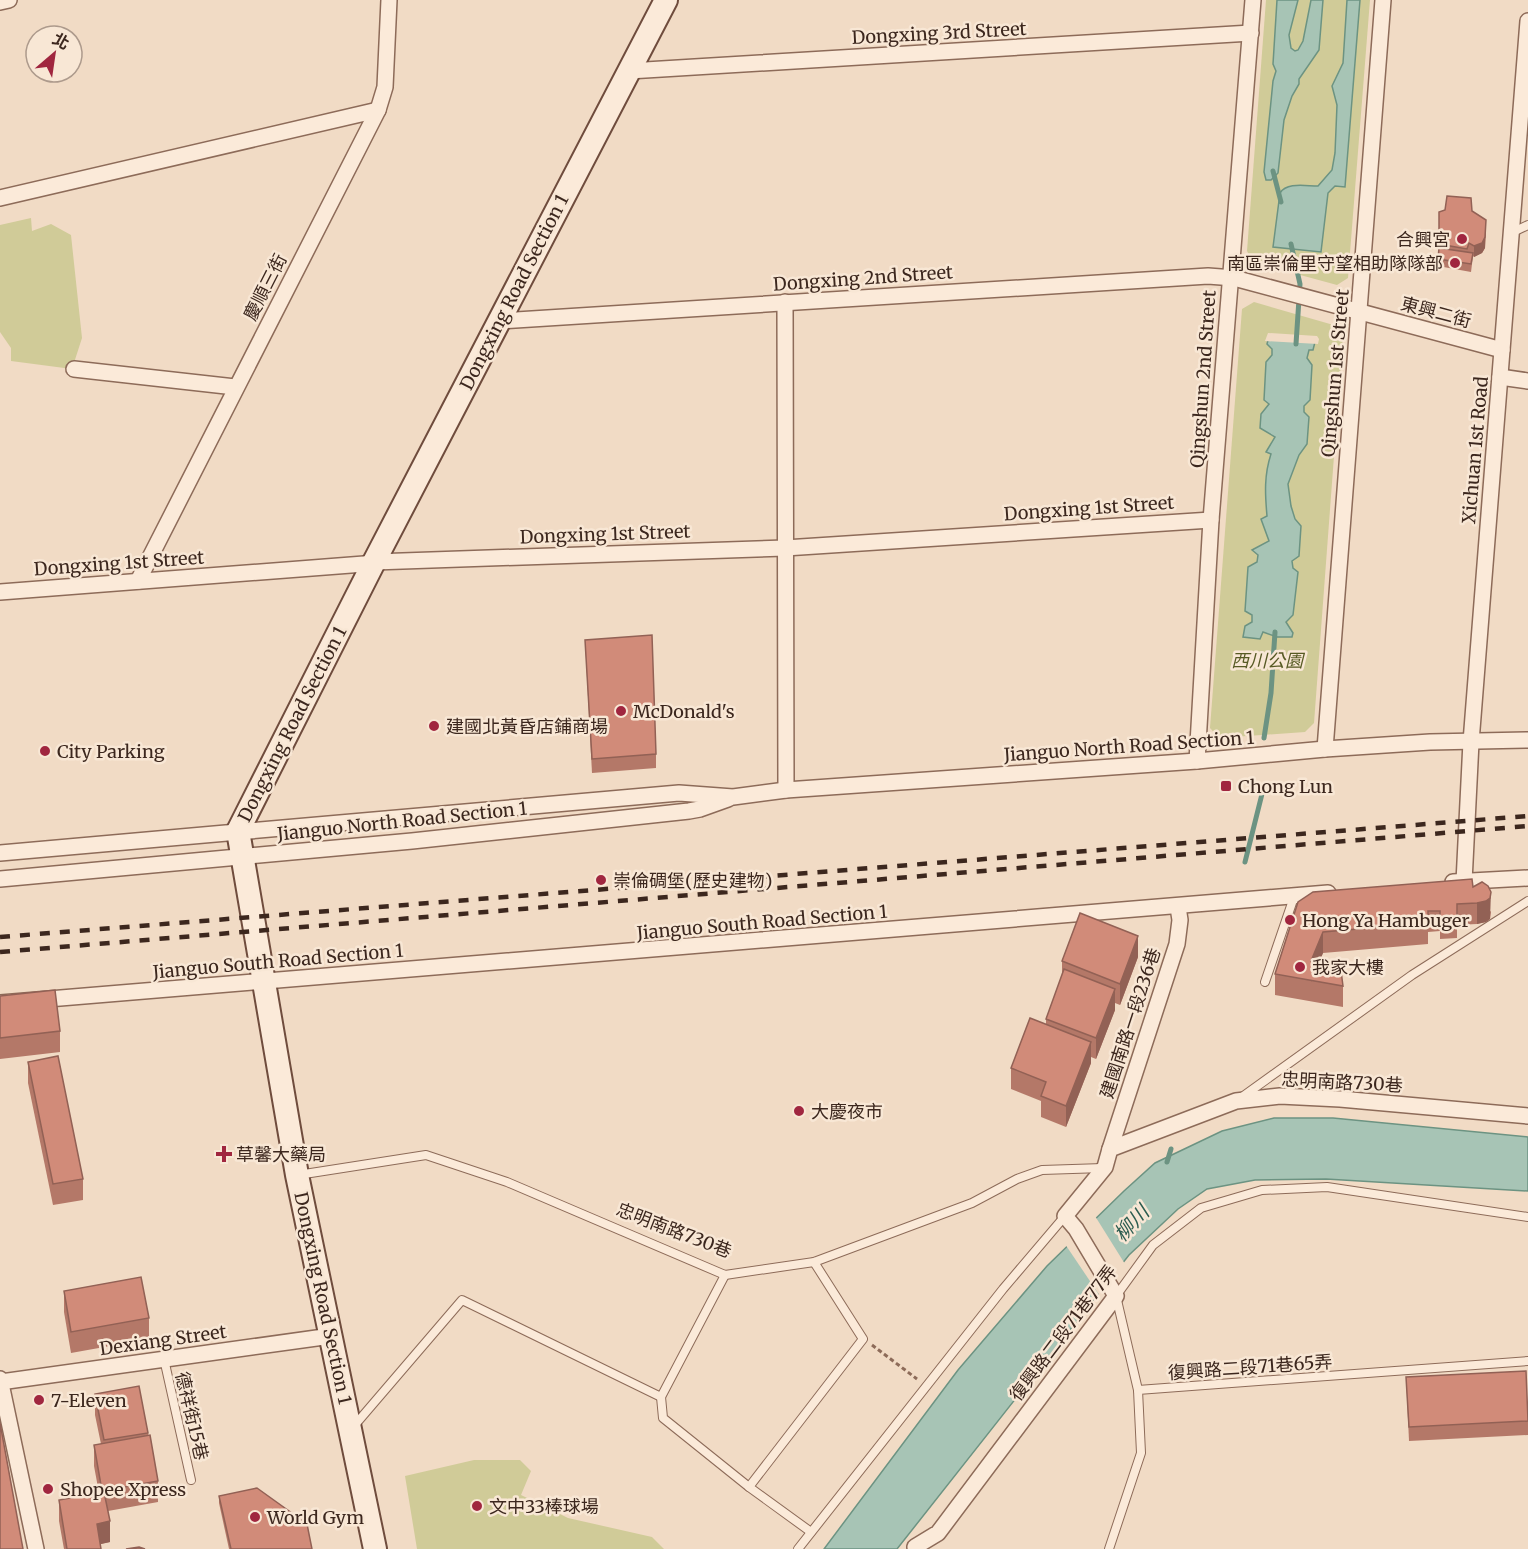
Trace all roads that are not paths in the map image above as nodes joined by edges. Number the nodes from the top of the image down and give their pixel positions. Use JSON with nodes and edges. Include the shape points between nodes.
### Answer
{"nodes":[{"id":1,"x":9,"y":0,"type":"edge"},
{"id":2,"x":388,"y":0,"type":"edge"},
{"id":3,"x":666,"y":0,"type":"edge"},
{"id":4,"x":1253,"y":0,"type":"edge"},
{"id":5,"x":1383,"y":0,"type":"edge"},
{"id":6,"x":0,"y":2,"type":"edge"},
{"id":7,"x":1528,"y":21,"type":"edge"},
{"id":8,"x":1251,"y":33,"type":"junction"},
{"id":9,"x":629,"y":71,"type":"junction"},
{"id":10,"x":378,"y":110,"type":"junction"},
{"id":11,"x":0,"y":198,"type":"edge"},
{"id":12,"x":1528,"y":225,"type":"edge"},
{"id":13,"x":1511,"y":233,"type":"junction"},
{"id":14,"x":1230,"y":278,"type":"junction"},
{"id":15,"x":785,"y":302,"type":"junction"},
{"id":16,"x":1360,"y":311,"type":"junction"},
{"id":17,"x":499,"y":321,"type":"junction"},
{"id":18,"x":1503,"y":350,"type":"junction"},
{"id":19,"x":74,"y":369,"type":"dead end"},
{"id":20,"x":1500,"y":377,"type":"junction"},
{"id":21,"x":1528,"y":381,"type":"edge"},
{"id":22,"x":235,"y":387,"type":"junction"},
{"id":23,"x":1211,"y":520,"type":"junction"},
{"id":24,"x":785,"y":548,"type":"junction"},
{"id":25,"x":374,"y":562,"type":"junction"},
{"id":26,"x":138,"y":582,"type":"junction"},
{"id":27,"x":0,"y":592,"type":"edge"},
{"id":28,"x":1528,"y":740,"type":"edge"},
{"id":29,"x":1471,"y":742,"type":"junction"},
{"id":30,"x":1325,"y":749,"type":"junction"},
{"id":31,"x":1197,"y":761,"type":"junction"},
{"id":32,"x":786,"y":790,"type":"junction"},
{"id":33,"x":733,"y":797,"type":"junction"},
{"id":34,"x":238,"y":831,"type":"junction"},
{"id":35,"x":0,"y":853,"type":"edge"},
{"id":36,"x":242,"y":856,"type":"junction"},
{"id":37,"x":1528,"y":878,"type":"edge"},
{"id":38,"x":0,"y":879,"type":"edge"},
{"id":39,"x":1464,"y":882,"type":"junction"},
{"id":40,"x":1433,"y":883,"type":"edge"},
{"id":41,"x":1340,"y":892,"type":"edge"},
{"id":42,"x":1294,"y":897,"type":"junction"},
{"id":43,"x":1528,"y":902,"type":"edge"},
{"id":44,"x":1178,"y":907,"type":"junction"},
{"id":45,"x":263,"y":982,"type":"junction"},
{"id":46,"x":1265,"y":982,"type":"dead end"},
{"id":47,"x":0,"y":1003,"type":"edge"},
{"id":48,"x":1236,"y":1101,"type":"junction"},
{"id":49,"x":1528,"y":1116,"type":"edge"},
{"id":50,"x":1110,"y":1149,"type":"junction"},
{"id":51,"x":1105,"y":1167,"type":"junction"},
{"id":52,"x":297,"y":1175,"type":"junction"},
{"id":53,"x":1065,"y":1216,"type":"junction"},
{"id":54,"x":1528,"y":1217,"type":"edge"},
{"id":55,"x":814,"y":1262,"type":"junction"},
{"id":56,"x":725,"y":1275,"type":"junction"},
{"id":57,"x":1115,"y":1294,"type":"junction"},
{"id":58,"x":331,"y":1336,"type":"junction"},
{"id":59,"x":164,"y":1359,"type":"junction"},
{"id":60,"x":1528,"y":1361,"type":"edge"},
{"id":61,"x":0,"y":1381,"type":"edge"},
{"id":62,"x":1138,"y":1390,"type":"junction"},
{"id":63,"x":661,"y":1397,"type":"junction"},
{"id":64,"x":350,"y":1430,"type":"junction"},
{"id":65,"x":191,"y":1480,"type":"dead end"},
{"id":66,"x":749,"y":1487,"type":"junction"},
{"id":67,"x":811,"y":1532,"type":"junction"},
{"id":68,"x":915,"y":1548,"type":"edge"},
{"id":69,"x":36,"y":1549,"type":"edge"},
{"id":70,"x":375,"y":1549,"type":"edge"},
{"id":71,"x":798,"y":1549,"type":"edge"},
{"id":72,"x":1110,"y":1549,"type":"edge"}],
"edges":[{"from":1,"to":6,"type":"street"},
{"from":2,"to":10,"type":"street","name":"慶順三街","via":[[385,87]]},
{"from":3,"to":9,"type":"street","name":"Dongxing Road Section 1"},
{"from":4,"to":8,"type":"street","name":"Qingshun 2nd Street"},
{"from":5,"to":16,"type":"street","name":"Qingshun 1st Street"},
{"from":7,"to":13,"type":"street","name":"Xichuan 1st Road"},
{"from":8,"to":9,"type":"street","name":"Dongxing 3rd Street"},
{"from":8,"to":14,"type":"street","name":"Qingshun 2nd Street"},
{"from":9,"to":17,"type":"street","name":"Dongxing Road Section 1"},
{"from":10,"to":11,"type":"street"},
{"from":10,"to":22,"type":"street","name":"慶順三街"},
{"from":12,"to":13,"type":"lane"},
{"from":13,"to":18,"type":"street","name":"Xichuan 1st Road"},
{"from":14,"to":15,"type":"street","name":"Dongxing 2nd Street","via":[[1208,276]]},
{"from":14,"to":16,"type":"street","name":"Dongxing 2nd Street"},
{"from":14,"to":23,"type":"street","name":"Qingshun 2nd Street"},
{"from":15,"to":17,"type":"street","name":"Dongxing 2nd Street"},
{"from":15,"to":24,"type":"street"},
{"from":16,"to":18,"type":"street","name":"東興二街"},
{"from":16,"to":30,"type":"street","name":"Qingshun 1st Street"},
{"from":17,"to":25,"type":"street","name":"Dongxing Road Section 1"},
{"from":18,"to":20,"type":"street","name":"Xichuan 1st Road"},
{"from":19,"to":22,"type":"street"},
{"from":20,"to":21,"type":"street"},
{"from":20,"to":29,"type":"street","name":"Xichuan 1st Road"},
{"from":22,"to":26,"type":"street","name":"慶順三街"},
{"from":23,"to":24,"type":"street","name":"Dongxing 1st Street"},
{"from":23,"to":31,"type":"street","name":"Qingshun 2nd Street"},
{"from":24,"to":25,"type":"street","name":"Dongxing 1st Street"},
{"from":24,"to":32,"type":"street"},
{"from":25,"to":26,"type":"street","name":"Dongxing 1st Street"},
{"from":25,"to":34,"type":"street","name":"Dongxing Road Section 1"},
{"from":26,"to":27,"type":"street","name":"Dongxing 1st Street"},
{"from":28,"to":29,"type":"street","name":"Jianguo North Road Section 1"},
{"from":29,"to":30,"type":"street","name":"Jianguo North Road Section 1"},
{"from":29,"to":39,"type":"street","name":"Xichuan 1st Road"},
{"from":30,"to":31,"type":"street","name":"Jianguo North Road Section 1"},
{"from":31,"to":32,"type":"street","name":"Jianguo North Road Section 1"},
{"from":32,"to":33,"type":"street","name":"Jianguo North Road Section 1"},
{"from":33,"to":34,"type":"street","name":"Jianguo North Road Section 1","via":[[679,793]]},
{"from":33,"to":36,"type":"street","name":"Jianguo North Road Section 1","via":[[700,809]]},
{"from":34,"to":35,"type":"street","name":"Jianguo North Road Section 1"},
{"from":34,"to":36,"type":"street","name":"Dongxing Road Section 1"},
{"from":36,"to":38,"type":"street","name":"Jianguo North Road Section 1"},
{"from":36,"to":45,"type":"street","name":"Dongxing Road Section 1"},
{"from":37,"to":39,"type":"street"},
{"from":39,"to":40,"type":"street"},
{"from":41,"to":42,"type":"street","name":"Jianguo South Road Section 1"},
{"from":42,"to":44,"type":"street","name":"Jianguo South Road Section 1"},
{"from":42,"to":46,"type":"lane"},
{"from":43,"to":48,"type":"lane","via":[[1412,975]]},
{"from":44,"to":45,"type":"street","name":"Jianguo South Road Section 1"},
{"from":44,"to":50,"type":"street","name":"建國南路一段236巷","via":[[1177,944]]},
{"from":45,"to":47,"type":"street","name":"Jianguo South Road Section 1"},
{"from":45,"to":52,"type":"street","name":"Dongxing Road Section 1"},
{"from":48,"to":49,"type":"street","name":"忠明南路730巷","via":[[1290,1096]]},
{"from":48,"to":50,"type":"street","name":"忠明南路730巷"},
{"from":50,"to":51,"type":"street"},
{"from":51,"to":53,"type":"street"},
{"from":51,"to":55,"type":"lane","name":"忠明南路730巷","via":[[1042,1170],[972,1203]]},
{"from":52,"to":56,"type":"lane","name":"忠明南路730巷","via":[[426,1155],[507,1182]]},
{"from":52,"to":58,"type":"street","name":"Dongxing Road Section 1"},
{"from":53,"to":57,"type":"street"},
{"from":53,"to":67,"type":"lane"},
{"from":54,"to":57,"type":"lane","name":"復興路二段71巷77弄","via":[[1327,1186],[1262,1190],[1201,1208],[1153,1245]]},
{"from":55,"to":56,"type":"lane","name":"忠明南路730巷"},
{"from":55,"to":66,"type":"lane","via":[[863,1339]]},
{"from":56,"to":63,"type":"lane"},
{"from":57,"to":62,"type":"lane"},
{"from":57,"to":68,"type":"street","name":"復興路二段71巷77弄","via":[[938,1533]]},
{"from":58,"to":59,"type":"street","name":"Dexiang Street"},
{"from":58,"to":64,"type":"street","name":"Dongxing Road Section 1"},
{"from":59,"to":61,"type":"street","name":"Dexiang Street"},
{"from":59,"to":65,"type":"lane","name":"德祥街15巷"},
{"from":60,"to":62,"type":"lane","name":"復興路二段71巷65弄"},
{"from":61,"to":69,"type":"street"},
{"from":62,"to":72,"type":"lane","via":[[1141,1453]]},
{"from":63,"to":64,"type":"lane","via":[[462,1300]]},
{"from":63,"to":66,"type":"lane","via":[[663,1418]]},
{"from":64,"to":70,"type":"street","name":"Dongxing Road Section 1"},
{"from":66,"to":67,"type":"lane"},
{"from":67,"to":71,"type":"lane"}]}
